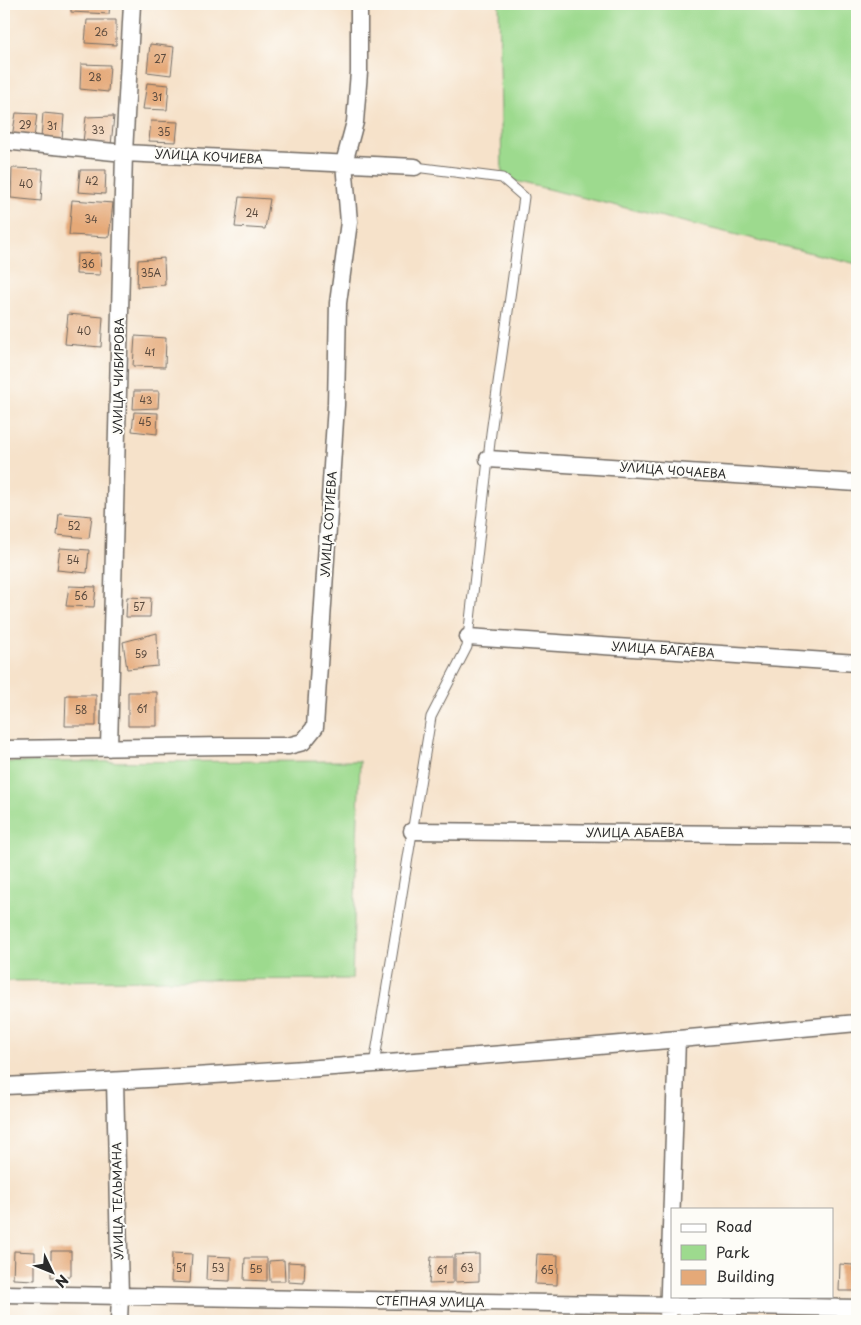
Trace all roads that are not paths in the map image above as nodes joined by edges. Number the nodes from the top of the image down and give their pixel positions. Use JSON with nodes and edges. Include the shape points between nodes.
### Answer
{"nodes":[{"id":1,"x":132,"y":4,"type":"edge"},
{"id":2,"x":359,"y":4,"type":"edge"},
{"id":3,"x":4,"y":141,"type":"edge"},
{"id":4,"x":124,"y":153,"type":"junction"},
{"id":5,"x":344,"y":163,"type":"junction"},
{"id":6,"x":415,"y":167,"type":"joint"},
{"id":7,"x":488,"y":459,"type":"junction"},
{"id":8,"x":857,"y":483,"type":"edge"},
{"id":9,"x":468,"y":637,"type":"junction"},
{"id":10,"x":857,"y":663,"type":"edge"},
{"id":11,"x":109,"y":748,"type":"junction"},
{"id":12,"x":4,"y":749,"type":"edge"},
{"id":13,"x":412,"y":832,"type":"junction"},
{"id":14,"x":857,"y":835,"type":"edge"},
{"id":15,"x":857,"y":1023,"type":"edge"},
{"id":16,"x":677,"y":1039,"type":"junction"},
{"id":17,"x":374,"y":1065,"type":"junction"},
{"id":18,"x":115,"y":1081,"type":"junction"},
{"id":19,"x":4,"y":1086,"type":"edge"},
{"id":20,"x":671,"y":1208,"type":"edge"},
{"id":21,"x":671,"y":1222,"type":"edge"},
{"id":22,"x":4,"y":1294,"type":"edge"},
{"id":23,"x":120,"y":1296,"type":"junction"},
{"id":24,"x":857,"y":1308,"type":"edge"},
{"id":25,"x":668,"y":1314,"type":"edge"},
{"id":26,"x":119,"y":1321,"type":"edge"}],
"edges":[{"from":1,"to":4,"type":"street","name":"УЛИЦА ЧИБИРОВА"},
{"from":2,"to":5,"type":"street","name":"УЛИЦА СОТИЕВА","via":[[355,122]]},
{"from":3,"to":4,"type":"street","name":"УЛИЦА КОЧИЕВА"},
{"from":4,"to":5,"type":"street","name":"УЛИЦА КОЧИЕВА"},
{"from":4,"to":11,"type":"street","name":"УЛИЦА ЧИБИРОВА"},
{"from":5,"to":6,"type":"street","name":"УЛИЦА КОЧИЕВА"},
{"from":5,"to":11,"type":"street","name":"УЛИЦА СОТИЕВА","via":[[348,222],[338,303],[336,405],[315,727],[303,742],[288,746]]},
{"from":6,"to":7,"type":"lane","via":[[502,178],[524,197]]},
{"from":7,"to":8,"type":"street","name":"УЛИЦА ЧОЧАЕВА"},
{"from":7,"to":9,"type":"lane"},
{"from":9,"to":10,"type":"street","name":"УЛИЦА БАГАЕВА"},
{"from":9,"to":13,"type":"lane","via":[[467,647],[430,717]]},
{"from":11,"to":12,"type":"street","name":"УЛИЦА СОТИЕВА"},
{"from":13,"to":14,"type":"street","name":"УЛИЦА АБАЕВА"},
{"from":13,"to":17,"type":"lane"},
{"from":15,"to":16,"type":"street"},
{"from":16,"to":17,"type":"street"},
{"from":16,"to":20,"type":"street"},
{"from":17,"to":18,"type":"street"},
{"from":18,"to":19,"type":"street"},
{"from":18,"to":23,"type":"street","name":"УЛИЦА ТЕЛЬМАНА"},
{"from":21,"to":25,"type":"street"},
{"from":22,"to":23,"type":"street","name":"СТЕПНАЯ УЛИЦА"},
{"from":23,"to":25,"type":"street","name":"СТЕПНАЯ УЛИЦА"},
{"from":23,"to":26,"type":"street","name":"УЛИЦА ТЕЛЬМАНА"},
{"from":24,"to":25,"type":"street","name":"СТЕПНАЯ УЛИЦА"}]}
